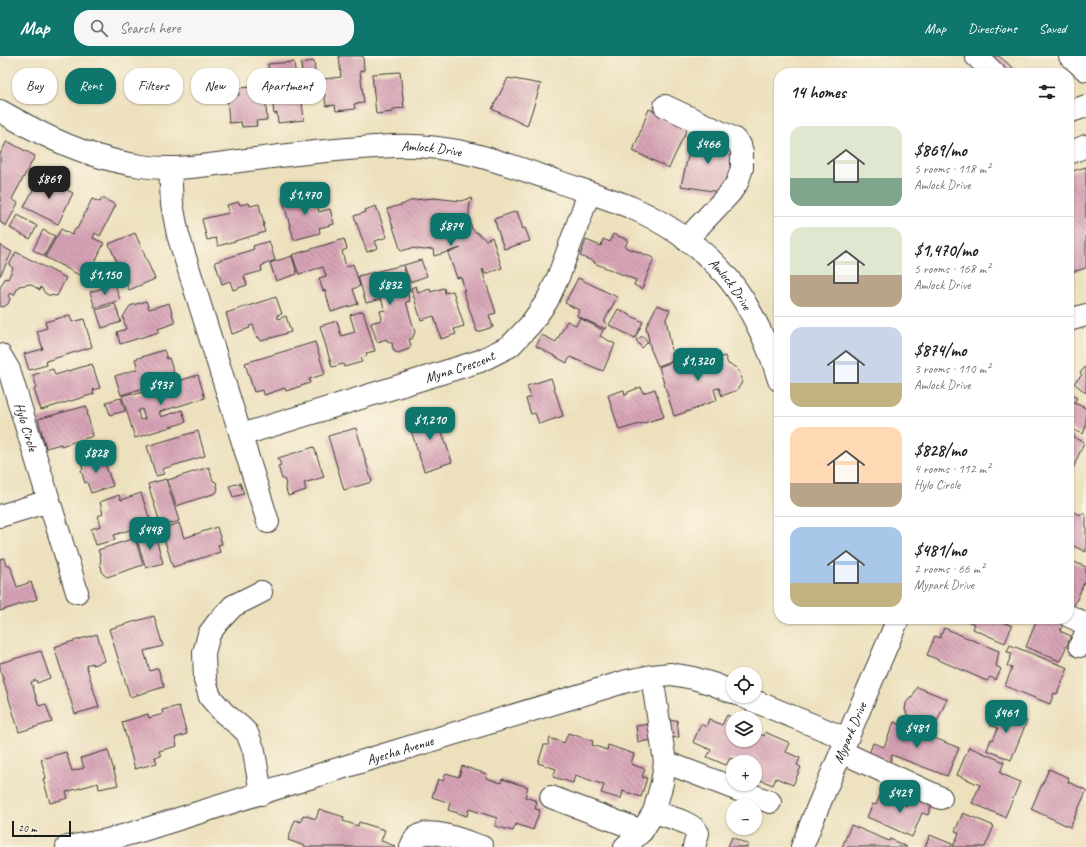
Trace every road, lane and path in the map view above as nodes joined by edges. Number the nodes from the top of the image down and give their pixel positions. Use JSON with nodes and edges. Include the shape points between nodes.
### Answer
{"nodes":[{"id":1,"x":976,"y":56,"type":"edge"},
{"id":2,"x":1070,"y":56,"type":"edge"},
{"id":3,"x":989,"y":68,"type":"edge"},
{"id":4,"x":1086,"y":70,"type":"edge"},
{"id":5,"x":665,"y":106,"type":"dead end"},
{"id":6,"x":1086,"y":106,"type":"edge"},
{"id":7,"x":1074,"y":110,"type":"edge"},
{"id":8,"x":0,"y":111,"type":"edge"},
{"id":9,"x":1086,"y":146,"type":"edge"},
{"id":10,"x":1074,"y":151,"type":"edge"},
{"id":11,"x":170,"y":168,"type":"junction"},
{"id":12,"x":588,"y":193,"type":"junction"},
{"id":13,"x":686,"y":240,"type":"junction"},
{"id":14,"x":1086,"y":315,"type":"edge"},
{"id":15,"x":1074,"y":319,"type":"edge"},
{"id":16,"x":0,"y":355,"type":"edge"},
{"id":17,"x":774,"y":365,"type":"edge"},
{"id":18,"x":241,"y":435,"type":"junction"},
{"id":19,"x":49,"y":501,"type":"junction"},
{"id":20,"x":0,"y":516,"type":"edge"},
{"id":21,"x":268,"y":522,"type":"dead end"},
{"id":22,"x":77,"y":592,"type":"dead end"},
{"id":23,"x":261,"y":592,"type":"dead end"},
{"id":24,"x":1074,"y":618,"type":"edge"},
{"id":25,"x":896,"y":624,"type":"edge"},
{"id":26,"x":1086,"y":624,"type":"edge"},
{"id":27,"x":652,"y":676,"type":"junction"},
{"id":28,"x":726,"y":689,"type":"edge"},
{"id":29,"x":757,"y":703,"type":"edge"},
{"id":30,"x":844,"y":745,"type":"junction"},
{"id":31,"x":665,"y":762,"type":"junction"},
{"id":32,"x":261,"y":794,"type":"junction"},
{"id":33,"x":551,"y":797,"type":"dead end"},
{"id":34,"x":941,"y":798,"type":"dead end"},
{"id":35,"x":770,"y":802,"type":"dead end"},
{"id":36,"x":654,"y":812,"type":"junction"},
{"id":37,"x":642,"y":831,"type":"junction"},
{"id":38,"x":68,"y":847,"type":"edge"},
{"id":39,"x":411,"y":847,"type":"edge"},
{"id":40,"x":482,"y":847,"type":"edge"},
{"id":41,"x":625,"y":847,"type":"edge"},
{"id":42,"x":694,"y":847,"type":"edge"},
{"id":43,"x":802,"y":847,"type":"edge"}],
"edges":[{"from":1,"to":3,"type":"street"},
{"from":2,"to":4,"type":"street"},
{"from":5,"to":13,"type":"street","via":[[733,138],[740,145],[742,152],[742,168],[737,183]]},
{"from":6,"to":7,"type":"street"},
{"from":8,"to":11,"type":"street","name":"Amlock Drive","via":[[82,151],[142,167]]},
{"from":9,"to":10,"type":"street"},
{"from":11,"to":12,"type":"street","name":"Amlock Drive","via":[[365,148],[429,146],[497,160]]},
{"from":11,"to":18,"type":"street","via":[[172,204],[178,235]]},
{"from":12,"to":13,"type":"street","name":"Amlock Drive","via":[[631,208],[669,227]]},
{"from":12,"to":18,"type":"street","name":"Myna Crescent","via":[[560,275],[530,325],[510,346],[480,361]]},
{"from":13,"to":17,"type":"street","name":"Amlock Drive","via":[[719,267],[737,290],[756,323]]},
{"from":14,"to":15,"type":"street"},
{"from":16,"to":19,"type":"street","name":"Hylo Circle","via":[[9,370]]},
{"from":18,"to":21,"type":"street"},
{"from":19,"to":20,"type":"street"},
{"from":19,"to":22,"type":"street","name":"Hylo Circle"},
{"from":23,"to":32,"type":"street","via":[[233,606],[218,622],[209,634],[204,653],[205,680],[210,698],[247,733],[254,751]]},
{"from":24,"to":26,"type":"street"},
{"from":25,"to":30,"type":"street","name":"Mypark Drive"},
{"from":27,"to":28,"type":"street","name":"Ayesha Avenue","via":[[671,674],[693,678]]},
{"from":27,"to":31,"type":"street"},
{"from":27,"to":32,"type":"street","name":"Ayesha Avenue"},
{"from":29,"to":30,"type":"street"},
{"from":30,"to":34,"type":"street"},
{"from":30,"to":43,"type":"street","name":"Mypark Drive"},
{"from":31,"to":35,"type":"street"},
{"from":31,"to":36,"type":"street"},
{"from":32,"to":38,"type":"street","name":"Ayesha Avenue","via":[[134,833]]},
{"from":33,"to":37,"type":"street"},
{"from":36,"to":37,"type":"street"},
{"from":36,"to":42,"type":"street","via":[[695,828],[698,833]]},
{"from":37,"to":41,"type":"street"},
{"from":39,"to":40,"type":"street","via":[[416,837],[429,833],[449,836]]}]}
